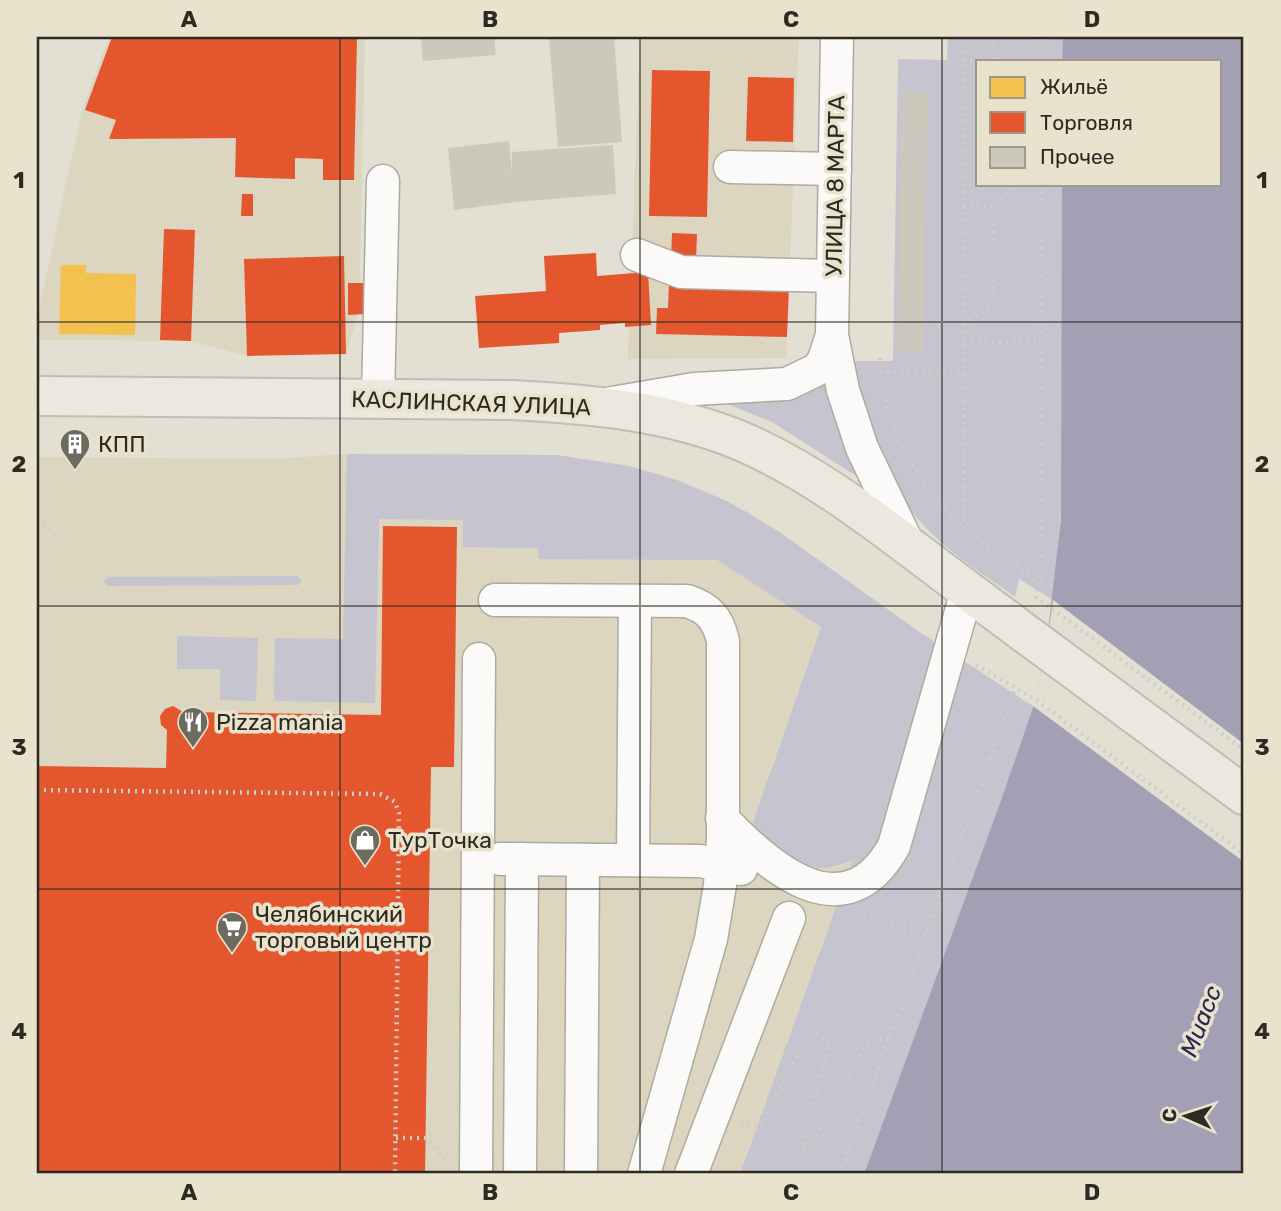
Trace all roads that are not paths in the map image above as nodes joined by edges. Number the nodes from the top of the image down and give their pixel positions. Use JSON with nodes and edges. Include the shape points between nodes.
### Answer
{"nodes":[{"id":1,"x":837,"y":37,"type":"edge"},
{"id":2,"x":730,"y":167,"type":"dead end"},
{"id":3,"x":835,"y":169,"type":"junction"},
{"id":4,"x":383,"y":181,"type":"dead end"},
{"id":5,"x":638,"y":255,"type":"dead end"},
{"id":6,"x":833,"y":276,"type":"junction"},
{"id":7,"x":832,"y":335,"type":"junction"},
{"id":8,"x":37,"y":396,"type":"edge"},
{"id":9,"x":378,"y":399,"type":"junction"},
{"id":10,"x":595,"y":406,"type":"junction"},
{"id":11,"x":909,"y":548,"type":"junction"},
{"id":12,"x":967,"y":591,"type":"junction"},
{"id":13,"x":495,"y":600,"type":"dead end"},
{"id":14,"x":635,"y":601,"type":"junction"},
{"id":15,"x":479,"y":659,"type":"dead end"},
{"id":16,"x":1244,"y":796,"type":"edge"},
{"id":17,"x":722,"y":818,"type":"junction"},
{"id":18,"x":478,"y":859,"type":"junction"},
{"id":19,"x":522,"y":859,"type":"junction"},
{"id":20,"x":583,"y":860,"type":"junction"},
{"id":21,"x":634,"y":860,"type":"junction"},
{"id":22,"x":721,"y":864,"type":"junction"},
{"id":23,"x":786,"y":875,"type":"junction"},
{"id":24,"x":789,"y":918,"type":"dead end"},
{"id":25,"x":463,"y":1170,"type":"edge"},
{"id":26,"x":520,"y":1174,"type":"edge"},
{"id":27,"x":581,"y":1174,"type":"edge"},
{"id":28,"x":644,"y":1174,"type":"edge"},
{"id":29,"x":691,"y":1174,"type":"edge"}],
"edges":[{"from":1,"to":3,"type":"street","name":"УЛИЦА 8 МАРТА"},
{"from":2,"to":3,"type":"street"},
{"from":3,"to":6,"type":"street","name":"УЛИЦА 8 МАРТА"},
{"from":4,"to":9,"type":"street"},
{"from":5,"to":6,"type":"street","via":[[681,272]]},
{"from":6,"to":7,"type":"street","name":"УЛИЦА 8 МАРТА"},
{"from":7,"to":10,"type":"street","via":[[816,370],[788,384],[694,388]]},
{"from":7,"to":11,"type":"street","via":[[862,448]]},
{"from":8,"to":9,"type":"main road","name":"КАСЛИНСКАЯ УЛИЦА"},
{"from":9,"to":10,"type":"main road","name":"КАСЛИНСКАЯ УЛИЦА"},
{"from":10,"to":11,"type":"main road","name":"КАСЛИНСКАЯ УЛИЦА","via":[[671,420],[740,441],[796,469]]},
{"from":11,"to":12,"type":"main road","name":"КАСЛИНСКАЯ УЛИЦА"},
{"from":12,"to":16,"type":"main road","name":"КАСЛИНСКАЯ УЛИЦА"},
{"from":12,"to":23,"type":"street","via":[[894,846],[884,864],[864,882],[843,888],[818,887]]},
{"from":13,"to":14,"type":"street"},
{"from":14,"to":17,"type":"street","via":[[687,601],[712,614],[720,626]]},
{"from":14,"to":21,"type":"street"},
{"from":15,"to":18,"type":"street"},
{"from":17,"to":22,"type":"street"},
{"from":17,"to":23,"type":"street"},
{"from":18,"to":19,"type":"street"},
{"from":18,"to":25,"type":"street"},
{"from":19,"to":20,"type":"street"},
{"from":19,"to":26,"type":"street"},
{"from":20,"to":21,"type":"street"},
{"from":20,"to":27,"type":"street"},
{"from":21,"to":22,"type":"street"},
{"from":22,"to":23,"type":"street"},
{"from":22,"to":28,"type":"street","via":[[711,939]]},
{"from":24,"to":29,"type":"street"}]}
